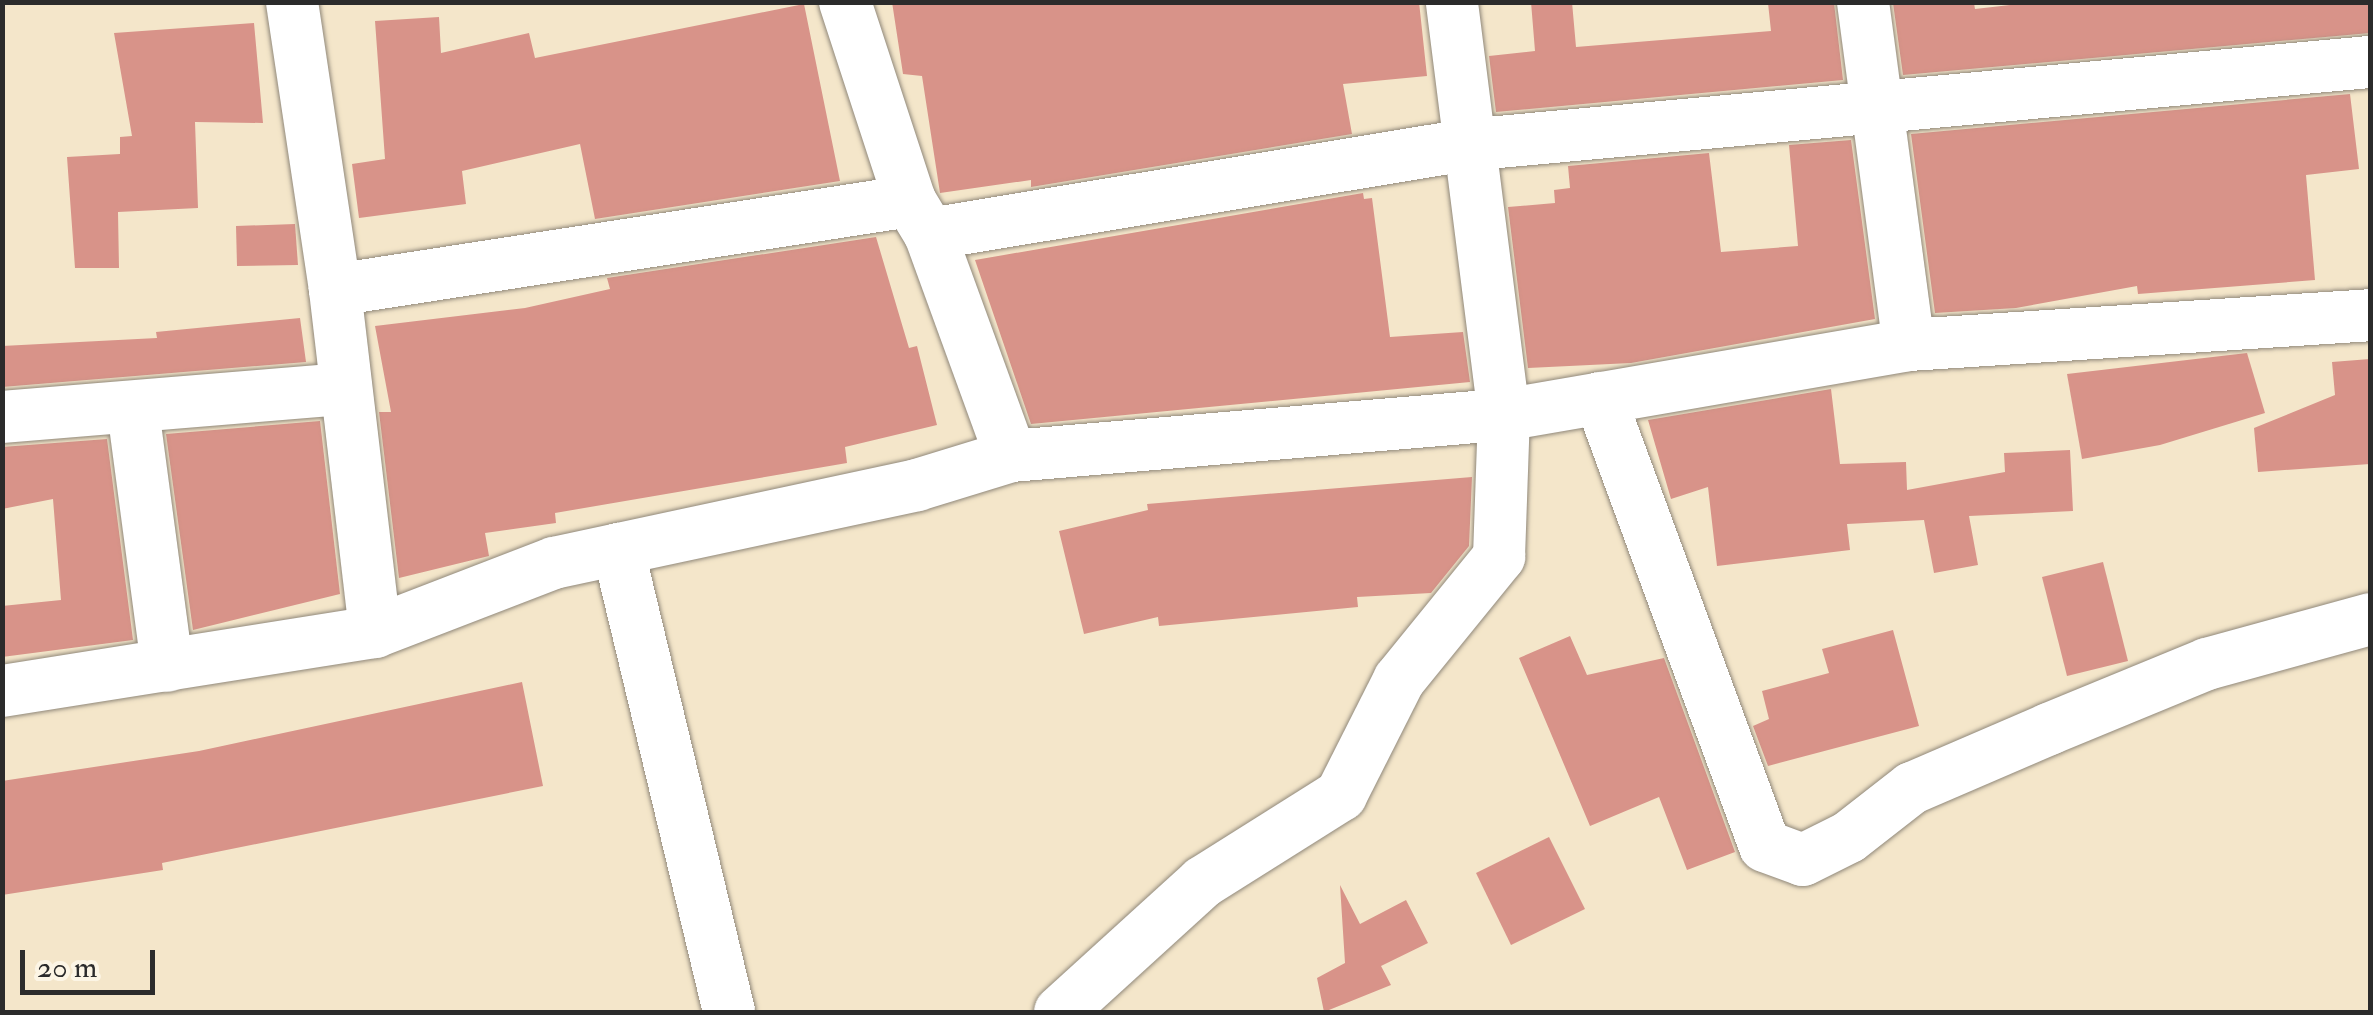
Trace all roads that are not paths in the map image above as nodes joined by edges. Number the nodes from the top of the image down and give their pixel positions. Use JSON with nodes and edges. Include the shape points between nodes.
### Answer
{"nodes":[{"id":1,"x":292,"y":2,"type":"edge"},
{"id":2,"x":846,"y":2,"type":"edge"},
{"id":3,"x":1452,"y":2,"type":"edge"},
{"id":4,"x":1863,"y":2,"type":"edge"},
{"id":5,"x":2370,"y":62,"type":"edge"},
{"id":6,"x":1875,"y":112,"type":"junction"},
{"id":7,"x":1466,"y":144,"type":"junction"},
{"id":8,"x":920,"y":217,"type":"junction"},
{"id":9,"x":335,"y":290,"type":"junction"},
{"id":10,"x":2370,"y":315,"type":"edge"},
{"id":11,"x":1909,"y":345,"type":"junction"},
{"id":12,"x":346,"y":389,"type":"junction"},
{"id":13,"x":1600,"y":398,"type":"junction"},
{"id":14,"x":133,"y":410,"type":"junction"},
{"id":15,"x":1504,"y":415,"type":"junction"},
{"id":16,"x":2,"y":417,"type":"edge"},
{"id":17,"x":1011,"y":456,"type":"junction"},
{"id":18,"x":618,"y":550,"type":"junction"},
{"id":19,"x":2370,"y":619,"type":"edge"},
{"id":20,"x":375,"y":632,"type":"junction"},
{"id":21,"x":168,"y":666,"type":"junction"},
{"id":22,"x":2,"y":691,"type":"edge"},
{"id":23,"x":727,"y":1011,"type":"edge"},
{"id":24,"x":1060,"y":1012,"type":"edge"}],
"edges":[{"from":1,"to":9,"type":"street"},
{"from":2,"to":8,"type":"street"},
{"from":3,"to":7,"type":"street"},
{"from":4,"to":6,"type":"street"},
{"from":5,"to":6,"type":"street"},
{"from":6,"to":7,"type":"street"},
{"from":6,"to":11,"type":"street"},
{"from":7,"to":8,"type":"street"},
{"from":7,"to":15,"type":"street"},
{"from":8,"to":9,"type":"street"},
{"from":8,"to":17,"type":"street"},
{"from":9,"to":12,"type":"street"},
{"from":10,"to":11,"type":"street"},
{"from":11,"to":13,"type":"street"},
{"from":12,"to":14,"type":"street"},
{"from":12,"to":20,"type":"street"},
{"from":13,"to":15,"type":"street"},
{"from":13,"to":19,"type":"street","via":[[1765,846],[1803,860],[1849,837],[1912,788],[2049,729],[2207,664]]},
{"from":14,"to":16,"type":"street"},
{"from":14,"to":21,"type":"street"},
{"from":15,"to":17,"type":"street"},
{"from":15,"to":24,"type":"street","via":[[1499,557],[1399,680],[1341,795],[1203,882]]},
{"from":17,"to":18,"type":"street","via":[[917,485]]},
{"from":18,"to":20,"type":"street","via":[[554,563]]},
{"from":18,"to":23,"type":"street"},
{"from":20,"to":21,"type":"street"},
{"from":21,"to":22,"type":"street"}]}
